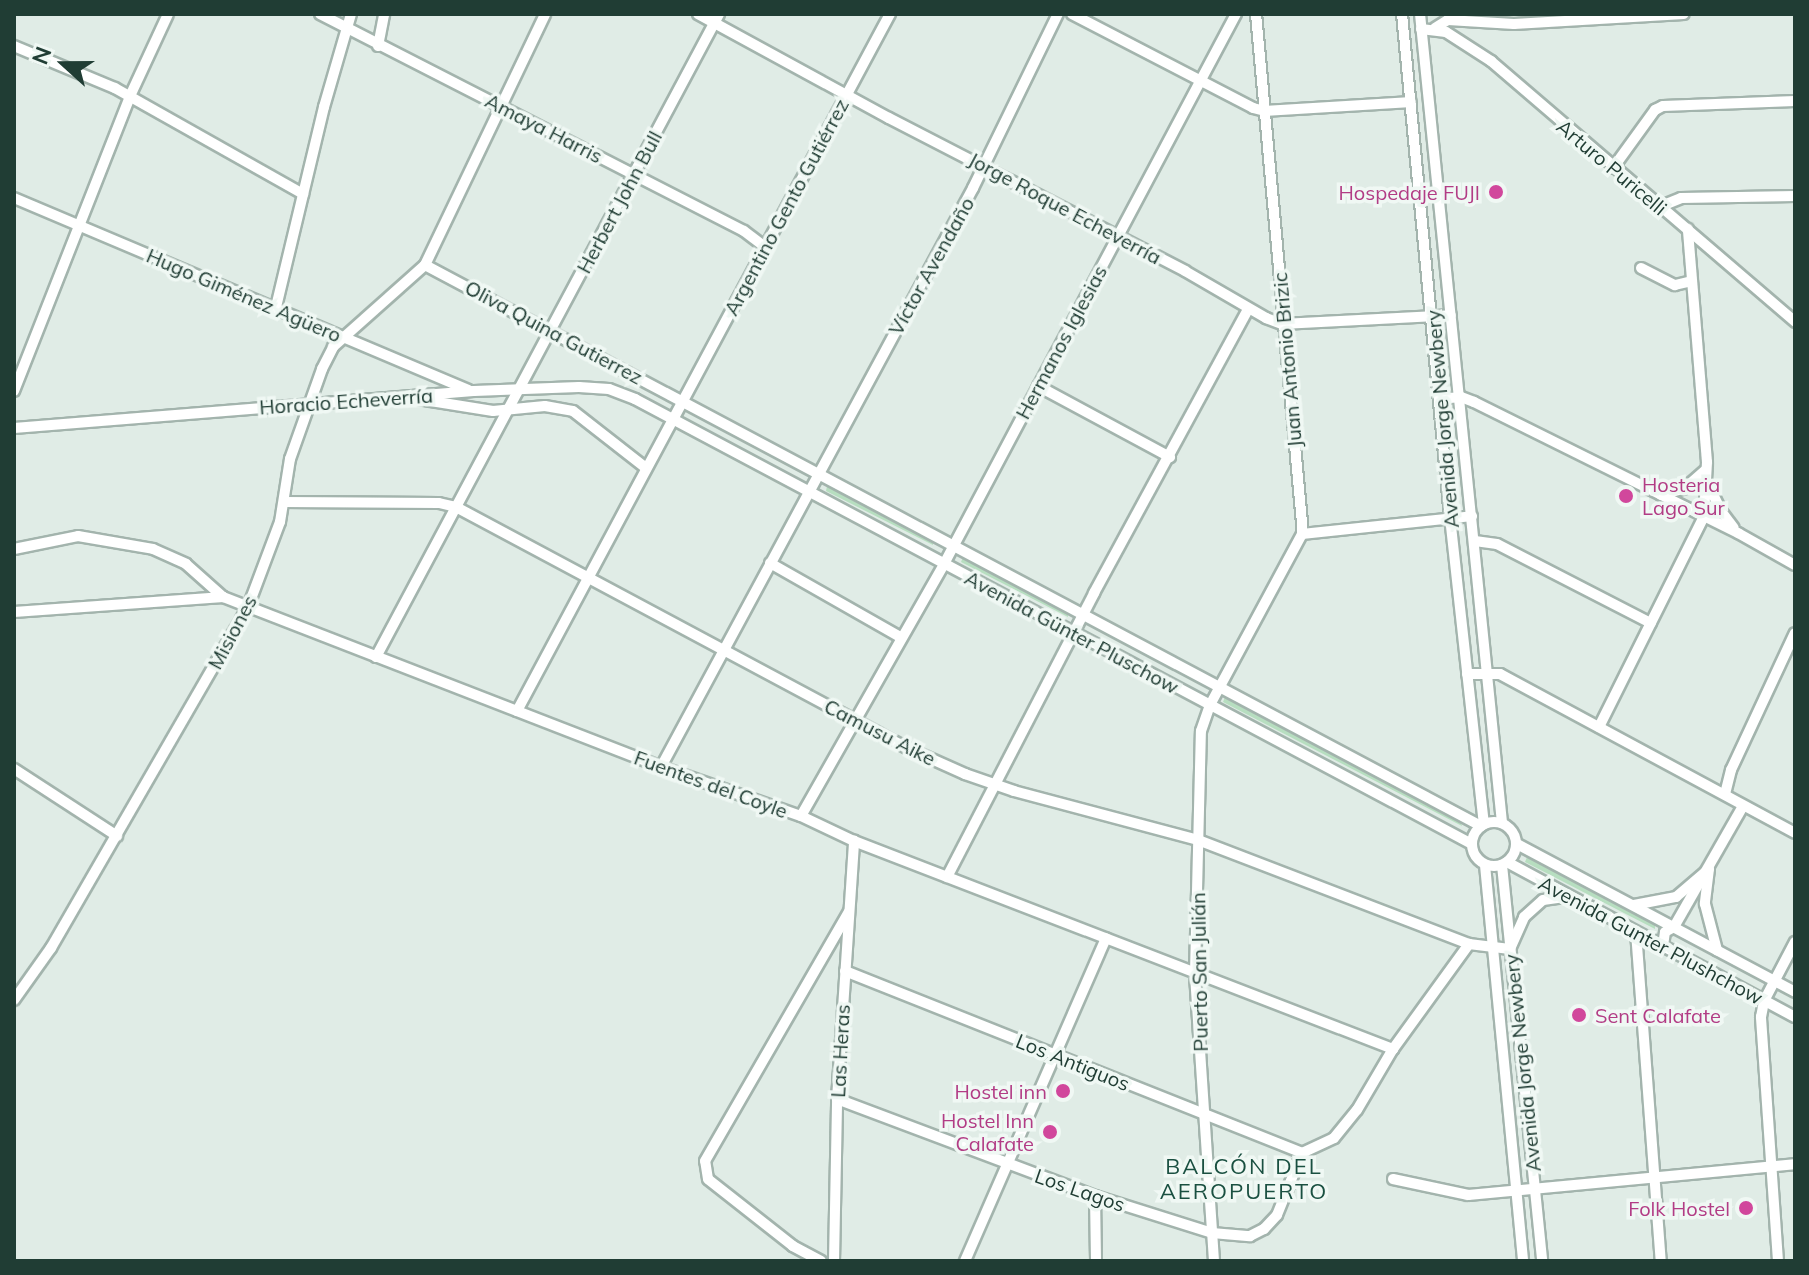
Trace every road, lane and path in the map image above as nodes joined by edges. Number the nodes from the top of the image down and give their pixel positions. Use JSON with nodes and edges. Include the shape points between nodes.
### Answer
{"nodes":[{"id":1,"x":168,"y":14,"type":"edge"},
{"id":2,"x":320,"y":14,"type":"edge"},
{"id":3,"x":351,"y":14,"type":"edge"},
{"id":4,"x":384,"y":14,"type":"edge"},
{"id":5,"x":545,"y":14,"type":"edge"},
{"id":6,"x":698,"y":14,"type":"edge"},
{"id":7,"x":890,"y":14,"type":"edge"},
{"id":8,"x":1058,"y":14,"type":"edge"},
{"id":9,"x":1072,"y":14,"type":"edge"},
{"id":10,"x":1236,"y":14,"type":"edge"},
{"id":11,"x":1256,"y":14,"type":"edge"},
{"id":12,"x":1402,"y":14,"type":"edge"},
{"id":13,"x":1420,"y":14,"type":"edge"},
{"id":14,"x":1684,"y":14,"type":"edge"},
{"id":15,"x":717,"y":18,"type":"edge"},
{"id":16,"x":1435,"y":28,"type":"junction"},
{"id":17,"x":1421,"y":29,"type":"junction"},
{"id":18,"x":347,"y":30,"type":"junction"},
{"id":19,"x":14,"y":46,"type":"edge"},
{"id":20,"x":378,"y":46,"type":"junction"},
{"id":21,"x":1199,"y":82,"type":"junction"},
{"id":22,"x":846,"y":95,"type":"junction"},
{"id":23,"x":130,"y":96,"type":"junction"},
{"id":24,"x":1795,"y":101,"type":"edge"},
{"id":25,"x":1411,"y":102,"type":"junction"},
{"id":26,"x":501,"y":106,"type":"junction"},
{"id":27,"x":1265,"y":111,"type":"junction"},
{"id":28,"x":984,"y":165,"type":"junction"},
{"id":29,"x":1613,"y":168,"type":"junction"},
{"id":30,"x":634,"y":175,"type":"junction"},
{"id":31,"x":303,"y":194,"type":"junction"},
{"id":32,"x":1795,"y":196,"type":"edge"},
{"id":33,"x":14,"y":198,"type":"edge"},
{"id":34,"x":1659,"y":207,"type":"junction"},
{"id":35,"x":79,"y":226,"type":"junction"},
{"id":36,"x":1688,"y":229,"type":"junction"},
{"id":37,"x":1117,"y":236,"type":"junction"},
{"id":38,"x":765,"y":247,"type":"junction"},
{"id":39,"x":425,"y":265,"type":"junction"},
{"id":40,"x":1641,"y":268,"type":"dead end"},
{"id":41,"x":1692,"y":281,"type":"junction"},
{"id":42,"x":276,"y":307,"type":"junction"},
{"id":43,"x":1248,"y":309,"type":"junction"},
{"id":44,"x":1451,"y":315,"type":"junction"},
{"id":45,"x":1432,"y":316,"type":"junction"},
{"id":46,"x":1795,"y":322,"type":"edge"},
{"id":47,"x":1282,"y":324,"type":"junction"},
{"id":48,"x":551,"y":331,"type":"junction"},
{"id":49,"x":343,"y":336,"type":"junction"},
{"id":50,"x":1038,"y":386,"type":"junction"},
{"id":51,"x":520,"y":390,"type":"junction"},
{"id":52,"x":14,"y":391,"type":"edge"},
{"id":53,"x":474,"y":391,"type":"junction"},
{"id":54,"x":406,"y":397,"type":"junction"},
{"id":55,"x":1461,"y":397,"type":"junction"},
{"id":56,"x":1439,"y":399,"type":"junction"},
{"id":57,"x":682,"y":400,"type":"junction"},
{"id":58,"x":311,"y":402,"type":"junction"},
{"id":59,"x":509,"y":409,"type":"junction"},
{"id":60,"x":672,"y":419,"type":"junction"},
{"id":61,"x":14,"y":428,"type":"edge"},
{"id":62,"x":1170,"y":457,"type":"junction"},
{"id":63,"x":646,"y":468,"type":"junction"},
{"id":64,"x":819,"y":472,"type":"junction"},
{"id":65,"x":1706,"y":473,"type":"junction"},
{"id":66,"x":809,"y":492,"type":"junction"},
{"id":67,"x":1661,"y":495,"type":"junction"},
{"id":68,"x":284,"y":502,"type":"junction"},
{"id":69,"x":456,"y":507,"type":"junction"},
{"id":70,"x":1472,"y":516,"type":"junction"},
{"id":71,"x":1704,"y":516,"type":"junction"},
{"id":72,"x":1450,"y":517,"type":"junction"},
{"id":73,"x":1738,"y":533,"type":"junction"},
{"id":74,"x":1302,"y":534,"type":"junction"},
{"id":75,"x":1475,"y":541,"type":"junction"},
{"id":76,"x":953,"y":543,"type":"junction"},
{"id":77,"x":14,"y":549,"type":"edge"},
{"id":78,"x":770,"y":563,"type":"junction"},
{"id":79,"x":944,"y":564,"type":"junction"},
{"id":80,"x":1795,"y":565,"type":"edge"},
{"id":81,"x":589,"y":576,"type":"junction"},
{"id":82,"x":223,"y":597,"type":"junction"},
{"id":83,"x":248,"y":607,"type":"junction"},
{"id":84,"x":14,"y":612,"type":"edge"},
{"id":85,"x":1086,"y":615,"type":"junction"},
{"id":86,"x":1651,"y":623,"type":"junction"},
{"id":87,"x":1795,"y":633,"type":"edge"},
{"id":88,"x":1076,"y":634,"type":"junction"},
{"id":89,"x":900,"y":637,"type":"junction"},
{"id":90,"x":725,"y":648,"type":"junction"},
{"id":91,"x":376,"y":657,"type":"junction"},
{"id":92,"x":1487,"y":672,"type":"junction"},
{"id":93,"x":1467,"y":674,"type":"junction"},
{"id":94,"x":1220,"y":687,"type":"junction"},
{"id":95,"x":1210,"y":705,"type":"junction"},
{"id":96,"x":517,"y":711,"type":"junction"},
{"id":97,"x":855,"y":720,"type":"junction"},
{"id":98,"x":1599,"y":727,"type":"junction"},
{"id":99,"x":661,"y":767,"type":"junction"},
{"id":100,"x":14,"y":769,"type":"edge"},
{"id":101,"x":995,"y":786,"type":"junction"},
{"id":102,"x":1725,"y":794,"type":"junction"},
{"id":103,"x":1743,"y":806,"type":"junction"},
{"id":104,"x":801,"y":816,"type":"junction"},
{"id":105,"x":1502,"y":823,"type":"junction"},
{"id":106,"x":1482,"y":825,"type":"junction"},
{"id":107,"x":1795,"y":833,"type":"edge"},
{"id":108,"x":117,"y":836,"type":"junction"},
{"id":109,"x":1198,"y":840,"type":"junction"},
{"id":110,"x":854,"y":841,"type":"junction"},
{"id":111,"x":1472,"y":844,"type":"junction"},
{"id":112,"x":1517,"y":844,"type":"junction"},
{"id":113,"x":1505,"y":864,"type":"junction"},
{"id":114,"x":1485,"y":865,"type":"junction"},
{"id":115,"x":1709,"y":869,"type":"junction"},
{"id":116,"x":947,"y":877,"type":"junction"},
{"id":117,"x":1570,"y":896,"type":"junction"},
{"id":118,"x":1632,"y":905,"type":"junction"},
{"id":119,"x":849,"y":912,"type":"junction"},
{"id":120,"x":1674,"y":927,"type":"junction"},
{"id":121,"x":1636,"y":932,"type":"junction"},
{"id":122,"x":1106,"y":939,"type":"junction"},
{"id":123,"x":1795,"y":942,"type":"edge"},
{"id":124,"x":1704,"y":943,"type":"junction"},
{"id":125,"x":1469,"y":944,"type":"junction"},
{"id":126,"x":1663,"y":946,"type":"junction"},
{"id":127,"x":1494,"y":949,"type":"junction"},
{"id":128,"x":1510,"y":949,"type":"junction"},
{"id":129,"x":1717,"y":950,"type":"junction"},
{"id":130,"x":1693,"y":963,"type":"junction"},
{"id":131,"x":845,"y":971,"type":"junction"},
{"id":132,"x":1195,"y":973,"type":"junction"},
{"id":133,"x":1774,"y":981,"type":"junction"},
{"id":134,"x":1795,"y":992,"type":"edge"},
{"id":135,"x":14,"y":1000,"type":"edge"},
{"id":136,"x":1764,"y":1001,"type":"junction"},
{"id":137,"x":1795,"y":1017,"type":"edge"},
{"id":138,"x":1393,"y":1049,"type":"junction"},
{"id":139,"x":1055,"y":1055,"type":"junction"},
{"id":140,"x":837,"y":1099,"type":"junction"},
{"id":141,"x":1205,"y":1114,"type":"junction"},
{"id":142,"x":1302,"y":1153,"type":"junction"},
{"id":143,"x":1007,"y":1164,"type":"junction"},
{"id":144,"x":1795,"y":1164,"type":"edge"},
{"id":145,"x":1771,"y":1166,"type":"junction"},
{"id":146,"x":1655,"y":1178,"type":"junction"},
{"id":147,"x":1393,"y":1179,"type":"dead end"},
{"id":148,"x":1535,"y":1189,"type":"junction"},
{"id":149,"x":1517,"y":1191,"type":"junction"},
{"id":150,"x":1095,"y":1196,"type":"junction"},
{"id":151,"x":1212,"y":1233,"type":"junction"},
{"id":152,"x":821,"y":1261,"type":"edge"},
{"id":153,"x":834,"y":1261,"type":"edge"},
{"id":154,"x":965,"y":1261,"type":"edge"},
{"id":155,"x":1096,"y":1261,"type":"edge"},
{"id":156,"x":1214,"y":1261,"type":"edge"},
{"id":157,"x":1523,"y":1261,"type":"edge"},
{"id":158,"x":1542,"y":1261,"type":"edge"},
{"id":159,"x":1661,"y":1261,"type":"edge"},
{"id":160,"x":1778,"y":1261,"type":"edge"}],
"edges":[{"from":1,"to":23,"type":"street"},
{"from":2,"to":18,"type":"street","name":"Amaya Harris"},
{"from":3,"to":18,"type":"street"},
{"from":4,"to":20,"type":"street"},
{"from":5,"to":26,"type":"street","name":"Misiones"},
{"from":6,"to":15,"type":"street","name":"Jorge Roque Echeverría"},
{"from":7,"to":22,"type":"street","name":"Argentino Gento Gutiérrez"},
{"from":8,"to":28,"type":"street","name":"Víctor Avendaño"},
{"from":9,"to":21,"type":"street"},
{"from":10,"to":21,"type":"street","name":"Hermanos Iglesias"},
{"from":11,"to":27,"type":"street","name":"Juan Antonio Brizic"},
{"from":12,"to":25,"type":"street","name":"Avenida Jorge Newbery"},
{"from":13,"to":17,"type":"street","name":"Avenida Jorge Newbery"},
{"from":14,"to":16,"type":"street","via":[[1514,24],[1448,20]]},
{"from":15,"to":22,"type":"street","name":"Jorge Roque Echeverría"},
{"from":15,"to":30,"type":"street","name":"Herbert John Bull"},
{"from":16,"to":17,"type":"street"},
{"from":16,"to":29,"type":"street","name":"Arturo Puricelli","via":[[1491,61]]},
{"from":17,"to":44,"type":"street","name":"Avenida Jorge Newbery"},
{"from":18,"to":20,"type":"street","name":"Amaya Harris"},
{"from":18,"to":31,"type":"street"},
{"from":19,"to":23,"type":"street"},
{"from":20,"to":26,"type":"street","name":"Amaya Harris"},
{"from":21,"to":27,"type":"street"},
{"from":21,"to":37,"type":"street","name":"Hermanos Iglesias"},
{"from":22,"to":28,"type":"street","name":"Jorge Roque Echeverría"},
{"from":22,"to":38,"type":"street","name":"Argentino Gento Gutiérrez"},
{"from":23,"to":31,"type":"street"},
{"from":23,"to":35,"type":"street"},
{"from":24,"to":29,"type":"street","via":[[1663,106]]},
{"from":25,"to":27,"type":"street"},
{"from":25,"to":45,"type":"street","name":"Avenida Jorge Newbery"},
{"from":26,"to":30,"type":"street","name":"Amaya Harris"},
{"from":26,"to":39,"type":"street","name":"Misiones"},
{"from":27,"to":47,"type":"street","name":"Juan Antonio Brizic"},
{"from":28,"to":37,"type":"street","name":"Jorge Roque Echeverría"},
{"from":28,"to":64,"type":"street","name":"Víctor Avendaño"},
{"from":29,"to":34,"type":"street","name":"Arturo Puricelli"},
{"from":30,"to":38,"type":"street","name":"Amaya Harris"},
{"from":30,"to":48,"type":"street","name":"Herbert John Bull"},
{"from":31,"to":42,"type":"street"},
{"from":32,"to":34,"type":"street","via":[[1681,198]]},
{"from":33,"to":35,"type":"street","name":"Hugo Giménez Agüero"},
{"from":34,"to":36,"type":"street","name":"Arturo Puricelli"},
{"from":35,"to":42,"type":"street","name":"Hugo Giménez Agüero"},
{"from":35,"to":52,"type":"street"},
{"from":36,"to":41,"type":"street"},
{"from":36,"to":46,"type":"street","name":"Arturo Puricelli"},
{"from":37,"to":43,"type":"street","name":"Jorge Roque Echeverría"},
{"from":37,"to":50,"type":"street","name":"Hermanos Iglesias"},
{"from":38,"to":57,"type":"street","name":"Argentino Gento Gutiérrez"},
{"from":39,"to":48,"type":"street","name":"Oliva Quina Gutierrez"},
{"from":39,"to":49,"type":"street","name":"Misiones"},
{"from":40,"to":41,"type":"street","via":[[1675,285]]},
{"from":41,"to":65,"type":"street"},
{"from":42,"to":49,"type":"street","name":"Hugo Giménez Agüero"},
{"from":43,"to":47,"type":"street","name":"Jorge Roque Echeverría"},
{"from":43,"to":62,"type":"street"},
{"from":44,"to":45,"type":"street","name":"Jorge Roque Echeverría"},
{"from":44,"to":55,"type":"street","name":"Avenida Jorge Newbery"},
{"from":45,"to":47,"type":"street","name":"Jorge Roque Echeverría"},
{"from":45,"to":56,"type":"street","name":"Avenida Jorge Newbery"},
{"from":47,"to":74,"type":"street","name":"Juan Antonio Brizic"},
{"from":48,"to":51,"type":"street","name":"Herbert John Bull"},
{"from":48,"to":57,"type":"street","name":"Oliva Quina Gutierrez"},
{"from":49,"to":53,"type":"street","name":"Hugo Giménez Agüero"},
{"from":49,"to":58,"type":"street","name":"Misiones","via":[[322,369]]},
{"from":50,"to":62,"type":"street"},
{"from":50,"to":76,"type":"street","name":"Hermanos Iglesias"},
{"from":51,"to":53,"type":"street","name":"Horacio Echeverría"},
{"from":51,"to":59,"type":"street","name":"Herbert John Bull"},
{"from":51,"to":60,"type":"street","name":"Horacio Echeverría","via":[[609,389]]},
{"from":53,"to":54,"type":"street","name":"Horacio Echeverría"},
{"from":54,"to":58,"type":"street","name":"Horacio Echeverría"},
{"from":54,"to":59,"type":"street","via":[[477,410]]},
{"from":55,"to":56,"type":"street"},
{"from":55,"to":67,"type":"street"},
{"from":55,"to":70,"type":"street","name":"Avenida Jorge Newbery"},
{"from":56,"to":72,"type":"street","name":"Avenida Jorge Newbery"},
{"from":57,"to":60,"type":"street","name":"Argentino Gento Gutiérrez"},
{"from":57,"to":64,"type":"street","name":"Avenida Günter Pluschow"},
{"from":58,"to":61,"type":"street","name":"Horacio Echeverría"},
{"from":58,"to":68,"type":"street","name":"Misiones","via":[[290,459]]},
{"from":59,"to":63,"type":"street","via":[[545,406],[573,411]]},
{"from":59,"to":69,"type":"street","name":"Herbert John Bull"},
{"from":60,"to":63,"type":"street","name":"Argentino Gento Gutiérrez"},
{"from":60,"to":66,"type":"street","name":"Avenida Günter Pluschow"},
{"from":62,"to":85,"type":"street"},
{"from":63,"to":81,"type":"street","name":"Argentino Gento Gutiérrez"},
{"from":64,"to":66,"type":"street","name":"Víctor Avendaño"},
{"from":64,"to":76,"type":"street","name":"Avenida Günter Pluschow"},
{"from":65,"to":67,"type":"street","via":[[1685,488]]},
{"from":65,"to":71,"type":"street"},
{"from":65,"to":73,"type":"street","via":[[1721,511]]},
{"from":66,"to":78,"type":"street","name":"Víctor Avendaño"},
{"from":66,"to":79,"type":"street","name":"Avenida Günter Pluschow"},
{"from":67,"to":71,"type":"street"},
{"from":68,"to":69,"type":"street","name":"Camusu Aike"},
{"from":68,"to":83,"type":"street","name":"Misiones"},
{"from":69,"to":81,"type":"street","name":"Camusu Aike"},
{"from":69,"to":91,"type":"street","name":"Herbert John Bull"},
{"from":70,"to":72,"type":"street"},
{"from":70,"to":75,"type":"street","name":"Avenida Jorge Newbery"},
{"from":71,"to":73,"type":"street"},
{"from":71,"to":86,"type":"street"},
{"from":72,"to":74,"type":"street"},
{"from":72,"to":93,"type":"street","name":"Avenida Jorge Newbery"},
{"from":73,"to":80,"type":"street"},
{"from":74,"to":94,"type":"street"},
{"from":75,"to":86,"type":"street","via":[[1497,544]]},
{"from":75,"to":92,"type":"street","name":"Avenida Jorge Newbery"},
{"from":76,"to":79,"type":"street","name":"Hermanos Iglesias"},
{"from":76,"to":85,"type":"street","name":"Avenida Günter Pluschow"},
{"from":77,"to":82,"type":"street","via":[[78,536],[153,549],[186,564]]},
{"from":78,"to":89,"type":"street"},
{"from":78,"to":90,"type":"street","name":"Víctor Avendaño"},
{"from":79,"to":88,"type":"street","name":"Avenida Günter Pluschow"},
{"from":79,"to":89,"type":"street","name":"Hermanos Iglesias"},
{"from":81,"to":90,"type":"street","name":"Camusu Aike"},
{"from":81,"to":96,"type":"street","name":"Argentino Gento Gutiérrez"},
{"from":82,"to":83,"type":"street","name":"Fuentes del Coyle"},
{"from":82,"to":84,"type":"street","name":"Fuentes del Coyle"},
{"from":83,"to":91,"type":"street","name":"Fuentes del Coyle"},
{"from":83,"to":108,"type":"street","name":"Misiones"},
{"from":85,"to":88,"type":"street"},
{"from":85,"to":94,"type":"street","name":"Avenida Günter Pluschow"},
{"from":86,"to":98,"type":"street"},
{"from":87,"to":102,"type":"street","via":[[1731,770]]},
{"from":88,"to":95,"type":"street","name":"Avenida Günter Pluschow"},
{"from":88,"to":101,"type":"street"},
{"from":89,"to":97,"type":"street","name":"Hermanos Iglesias"},
{"from":90,"to":97,"type":"street","name":"Camusu Aike"},
{"from":90,"to":99,"type":"street","name":"Víctor Avendaño"},
{"from":91,"to":96,"type":"street","name":"Fuentes del Coyle"},
{"from":92,"to":93,"type":"street"},
{"from":92,"to":98,"type":"street"},
{"from":92,"to":105,"type":"street","name":"Avenida Jorge Newbery"},
{"from":93,"to":106,"type":"street","name":"Avenida Jorge Newbery"},
{"from":94,"to":95,"type":"street","name":"Puerto San Julián"},
{"from":94,"to":106,"type":"street","name":"Avenida Günter Pluschow"},
{"from":95,"to":109,"type":"street","name":"Puerto San Julián","via":[[1201,731]]},
{"from":95,"to":111,"type":"street","name":"Avenida Günter Pluschow"},
{"from":96,"to":99,"type":"street","name":"Fuentes del Coyle"},
{"from":97,"to":101,"type":"street","name":"Camusu Aike"},
{"from":97,"to":104,"type":"street","name":"Hermanos Iglesias"},
{"from":98,"to":102,"type":"street"},
{"from":99,"to":104,"type":"street","name":"Fuentes del Coyle"},
{"from":100,"to":108,"type":"street"},
{"from":101,"to":109,"type":"street","name":"Camusu Aike"},
{"from":101,"to":116,"type":"street"},
{"from":102,"to":103,"type":"street"},
{"from":103,"to":107,"type":"street"},
{"from":103,"to":115,"type":"street"},
{"from":104,"to":110,"type":"street","name":"Fuentes del Coyle"},
{"from":105,"to":106,"type":"street"},
{"from":105,"to":112,"type":"street","via":[[1513,831]]},
{"from":106,"to":111,"type":"street"},
{"from":108,"to":135,"type":"street","name":"Misiones"},
{"from":109,"to":125,"type":"street","name":"Camusu Aike"},
{"from":109,"to":132,"type":"street","name":"Puerto San Julián"},
{"from":110,"to":116,"type":"street","name":"Fuentes del Coyle"},
{"from":110,"to":119,"type":"street","name":"Las Heras"},
{"from":111,"to":114,"type":"street"},
{"from":112,"to":113,"type":"street"},
{"from":112,"to":118,"type":"street","name":"Avenida Gunter Plushchow"},
{"from":113,"to":114,"type":"street"},
{"from":113,"to":117,"type":"street","name":"Avenida Gunter Plushchow"},
{"from":113,"to":128,"type":"street","name":"Avenida Jorge Newbery"},
{"from":114,"to":127,"type":"street","name":"Avenida Jorge Newbery"},
{"from":115,"to":118,"type":"street","via":[[1676,897]]},
{"from":115,"to":120,"type":"street"},
{"from":115,"to":129,"type":"street","via":[[1705,904]]},
{"from":116,"to":122,"type":"street","name":"Fuentes del Coyle"},
{"from":117,"to":121,"type":"street","name":"Avenida Gunter Plushchow"},
{"from":117,"to":128,"type":"street","via":[[1543,900],[1533,908]]},
{"from":118,"to":120,"type":"street","name":"Avenida Gunter Plushchow"},
{"from":119,"to":131,"type":"street","name":"Las Heras"},
{"from":119,"to":152,"type":"street","via":[[705,1161],[708,1179],[793,1246]]},
{"from":120,"to":124,"type":"street","name":"Avenida Gunter Plushchow"},
{"from":120,"to":126,"type":"street","via":[[1662,937]]},
{"from":121,"to":126,"type":"street","name":"Avenida Gunter Plushchow"},
{"from":121,"to":146,"type":"street"},
{"from":122,"to":132,"type":"street","name":"Fuentes del Coyle"},
{"from":122,"to":139,"type":"street"},
{"from":123,"to":133,"type":"street"},
{"from":124,"to":129,"type":"street","name":"Avenida Gunter Plushchow"},
{"from":124,"to":130,"type":"street","via":[[1705,957]]},
{"from":125,"to":127,"type":"street","name":"Camusu Aike"},
{"from":125,"to":138,"type":"street"},
{"from":126,"to":130,"type":"street","name":"Avenida Gunter Plushchow"},
{"from":127,"to":128,"type":"street","name":"Camusu Aike"},
{"from":127,"to":149,"type":"street","name":"Avenida Jorge Newbery"},
{"from":128,"to":148,"type":"street","name":"Avenida Jorge Newbery"},
{"from":129,"to":133,"type":"street","name":"Avenida Gunter Plushchow"},
{"from":130,"to":136,"type":"street","name":"Avenida Gunter Plushchow"},
{"from":131,"to":139,"type":"street","name":"Los Antiguos"},
{"from":131,"to":140,"type":"street","name":"Las Heras"},
{"from":132,"to":138,"type":"street","name":"Fuentes del Coyle"},
{"from":132,"to":141,"type":"street","name":"Puerto San Julián"},
{"from":133,"to":134,"type":"street","name":"Avenida Gunter Plushchow"},
{"from":133,"to":136,"type":"street"},
{"from":136,"to":137,"type":"street","name":"Avenida Gunter Plushchow"},
{"from":136,"to":145,"type":"street"},
{"from":138,"to":142,"type":"street","via":[[1334,1138]]},
{"from":139,"to":141,"type":"street","name":"Los Antiguos"},
{"from":139,"to":143,"type":"street"},
{"from":140,"to":143,"type":"street","name":"Los Lagos"},
{"from":140,"to":153,"type":"street","name":"Las Heras"},
{"from":141,"to":142,"type":"street","name":"Los Antiguos"},
{"from":141,"to":151,"type":"street","name":"Puerto San Julián"},
{"from":142,"to":151,"type":"street","name":"Los Lagos","via":[[1277,1215],[1264,1229],[1250,1236]]},
{"from":143,"to":150,"type":"street","name":"Los Lagos"},
{"from":143,"to":154,"type":"street"},
{"from":144,"to":145,"type":"street"},
{"from":145,"to":146,"type":"street"},
{"from":145,"to":160,"type":"street"},
{"from":146,"to":148,"type":"street"},
{"from":146,"to":159,"type":"street"},
{"from":147,"to":149,"type":"street","via":[[1468,1195]]},
{"from":148,"to":149,"type":"street"},
{"from":148,"to":158,"type":"street","name":"Avenida Jorge Newbery"},
{"from":149,"to":157,"type":"street","name":"Avenida Jorge Newbery"},
{"from":150,"to":151,"type":"street","name":"Los Lagos"},
{"from":150,"to":155,"type":"street"},
{"from":151,"to":156,"type":"street","name":"Puerto San Julián"}]}
